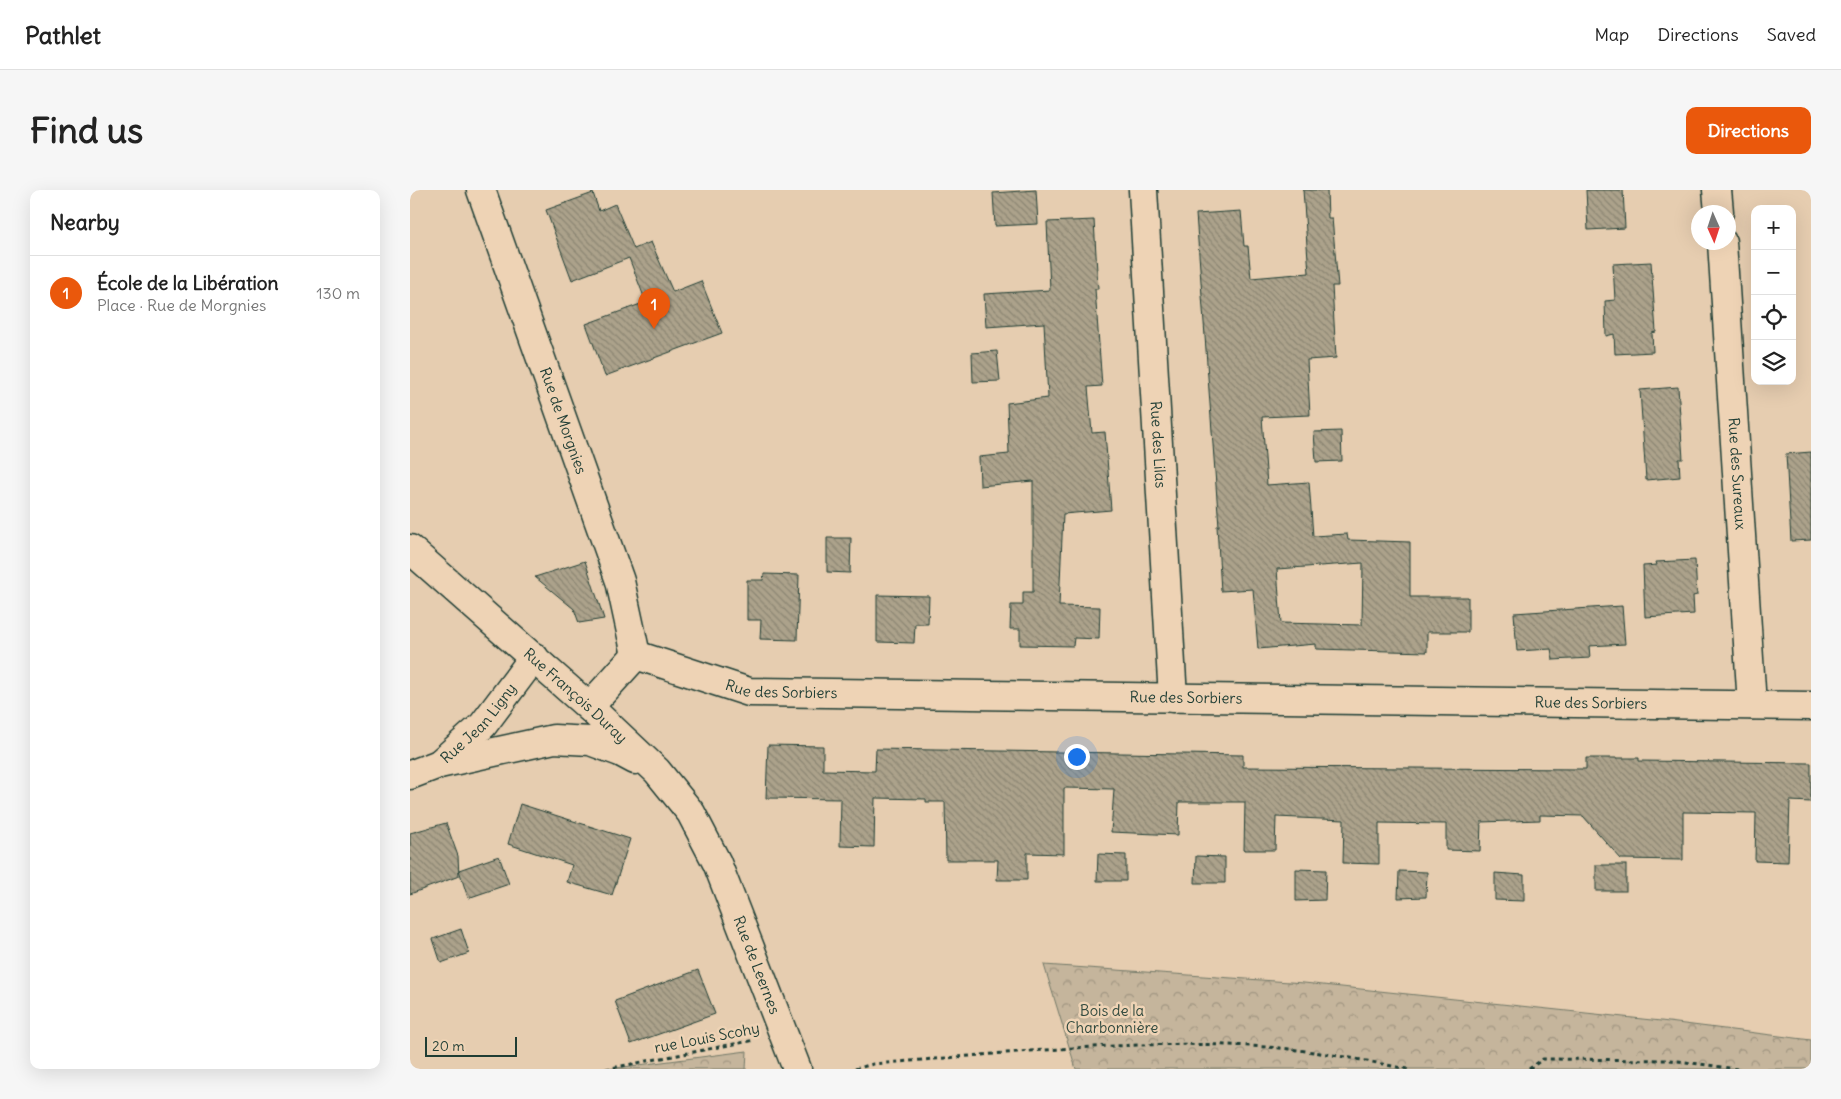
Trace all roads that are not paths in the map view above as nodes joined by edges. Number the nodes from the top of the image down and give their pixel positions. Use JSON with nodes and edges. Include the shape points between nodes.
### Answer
{"nodes":[{"id":1,"x":481,"y":190,"type":"edge"},
{"id":2,"x":1143,"y":190,"type":"edge"},
{"id":3,"x":1717,"y":190,"type":"edge"},
{"id":4,"x":1718,"y":205,"type":"edge"},
{"id":5,"x":1723,"y":250,"type":"edge"},
{"id":6,"x":410,"y":550,"type":"edge"},
{"id":7,"x":636,"y":655,"type":"junction"},
{"id":8,"x":534,"y":658,"type":"junction"},
{"id":9,"x":1173,"y":698,"type":"junction"},
{"id":10,"x":1752,"y":705,"type":"junction"},
{"id":11,"x":1811,"y":706,"type":"edge"},
{"id":12,"x":589,"y":707,"type":"junction"},
{"id":13,"x":439,"y":764,"type":"junction"},
{"id":14,"x":657,"y":771,"type":"junction"},
{"id":15,"x":410,"y":774,"type":"edge"},
{"id":16,"x":717,"y":863,"type":"joint"},
{"id":17,"x":797,"y":1069,"type":"edge"}],
"edges":[{"from":1,"to":7,"type":"street","name":"Rue de Morgnies","via":[[620,581]]},
{"from":2,"to":9,"type":"street","name":"Rue des Lilas"},
{"from":3,"to":4,"type":"street"},
{"from":5,"to":10,"type":"street","name":"Rue des Sureaux"},
{"from":6,"to":8,"type":"street","name":"Rue François Duray"},
{"from":7,"to":9,"type":"street","name":"Rue des Sorbiers","via":[[749,692]]},
{"from":7,"to":12,"type":"street"},
{"from":8,"to":12,"type":"street","name":"Rue François Duray"},
{"from":8,"to":13,"type":"street","name":"Rue Jean Ligny","via":[[483,724]]},
{"from":9,"to":10,"type":"street","name":"Rue des Sorbiers"},
{"from":10,"to":11,"type":"street","name":"Rue des Sorbiers"},
{"from":12,"to":14,"type":"street","name":"Rue François Duray"},
{"from":13,"to":14,"type":"street","via":[[554,739],[590,740]]},
{"from":13,"to":15,"type":"street","name":"Rue Jean Ligny"},
{"from":14,"to":16,"type":"street","name":"Rue François Duray","via":[[691,813]]},
{"from":16,"to":17,"type":"street","name":"Rue de Leernes"}]}
